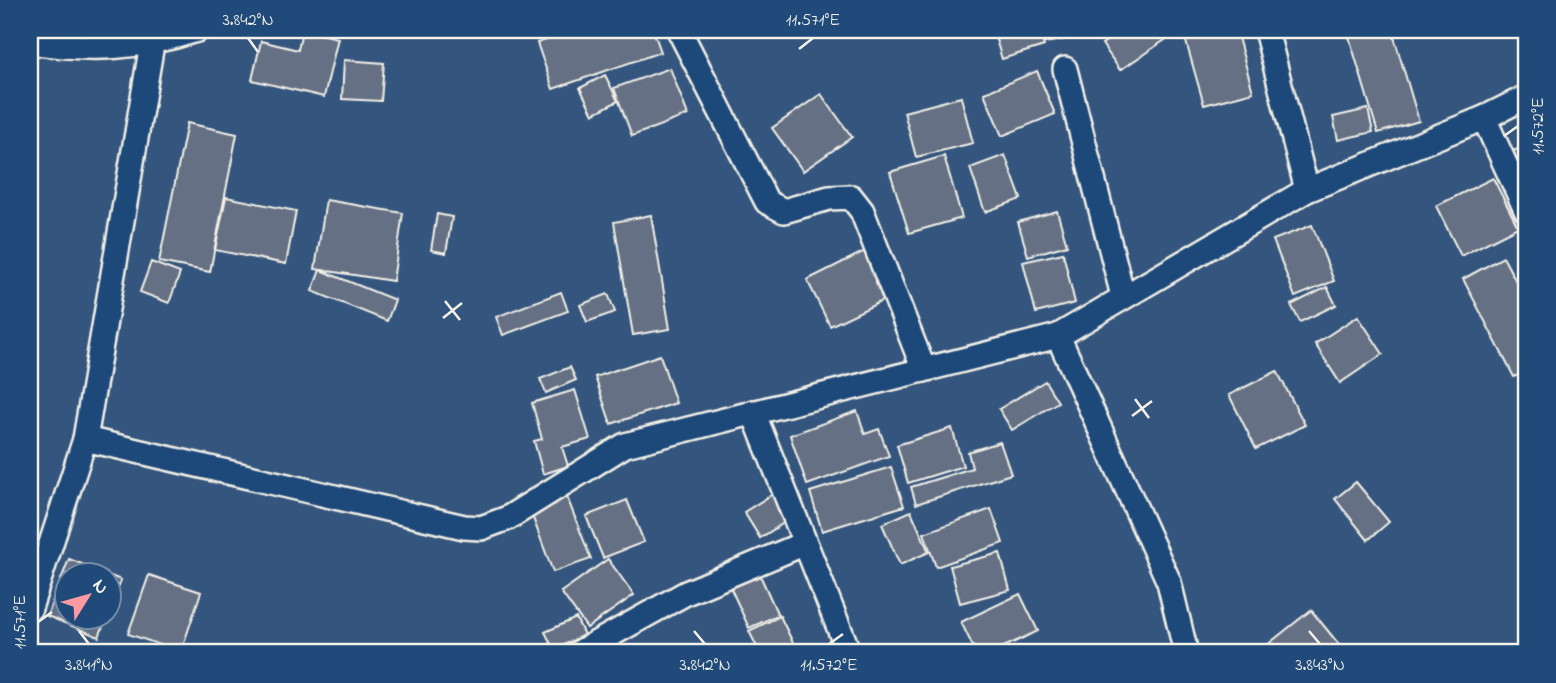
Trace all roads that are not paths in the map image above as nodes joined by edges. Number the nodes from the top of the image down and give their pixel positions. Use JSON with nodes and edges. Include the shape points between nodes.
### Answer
{"nodes":[{"id":1,"x":197,"y":30,"type":"edge"},
{"id":2,"x":679,"y":30,"type":"edge"},
{"id":3,"x":1266,"y":30,"type":"edge"},
{"id":4,"x":67,"y":39,"type":"edge"},
{"id":5,"x":30,"y":42,"type":"edge"},
{"id":6,"x":152,"y":44,"type":"junction"},
{"id":7,"x":1065,"y":69,"type":"dead end"},
{"id":8,"x":1526,"y":97,"type":"edge"},
{"id":9,"x":1484,"y":118,"type":"junction"},
{"id":10,"x":1307,"y":190,"type":"junction"},
{"id":11,"x":1526,"y":210,"type":"edge"},
{"id":12,"x":1124,"y":296,"type":"junction"},
{"id":13,"x":1058,"y":336,"type":"junction"},
{"id":14,"x":924,"y":370,"type":"junction"},
{"id":15,"x":754,"y":412,"type":"junction"},
{"id":16,"x":85,"y":439,"type":"junction"},
{"id":17,"x":803,"y":544,"type":"junction"},
{"id":18,"x":30,"y":608,"type":"edge"},
{"id":19,"x":578,"y":653,"type":"edge"},
{"id":20,"x":849,"y":653,"type":"edge"},
{"id":21,"x":1186,"y":653,"type":"edge"}],
"edges":[{"from":1,"to":6,"type":"street"},
{"from":2,"to":14,"type":"street","via":[[768,202],[784,211],[829,198],[851,197],[862,211]]},
{"from":3,"to":10,"type":"street"},
{"from":4,"to":5,"type":"street"},
{"from":4,"to":6,"type":"street"},
{"from":6,"to":16,"type":"street"},
{"from":7,"to":12,"type":"street"},
{"from":8,"to":9,"type":"street"},
{"from":9,"to":10,"type":"street"},
{"from":9,"to":11,"type":"street"},
{"from":10,"to":12,"type":"street"},
{"from":12,"to":13,"type":"street"},
{"from":13,"to":14,"type":"street"},
{"from":13,"to":21,"type":"street","via":[[1169,582]]},
{"from":14,"to":15,"type":"street"},
{"from":15,"to":16,"type":"street","via":[[625,445],[508,518],[481,528]]},
{"from":15,"to":17,"type":"street"},
{"from":16,"to":18,"type":"street"},
{"from":17,"to":19,"type":"street","via":[[686,593]]},
{"from":17,"to":20,"type":"street"}]}
